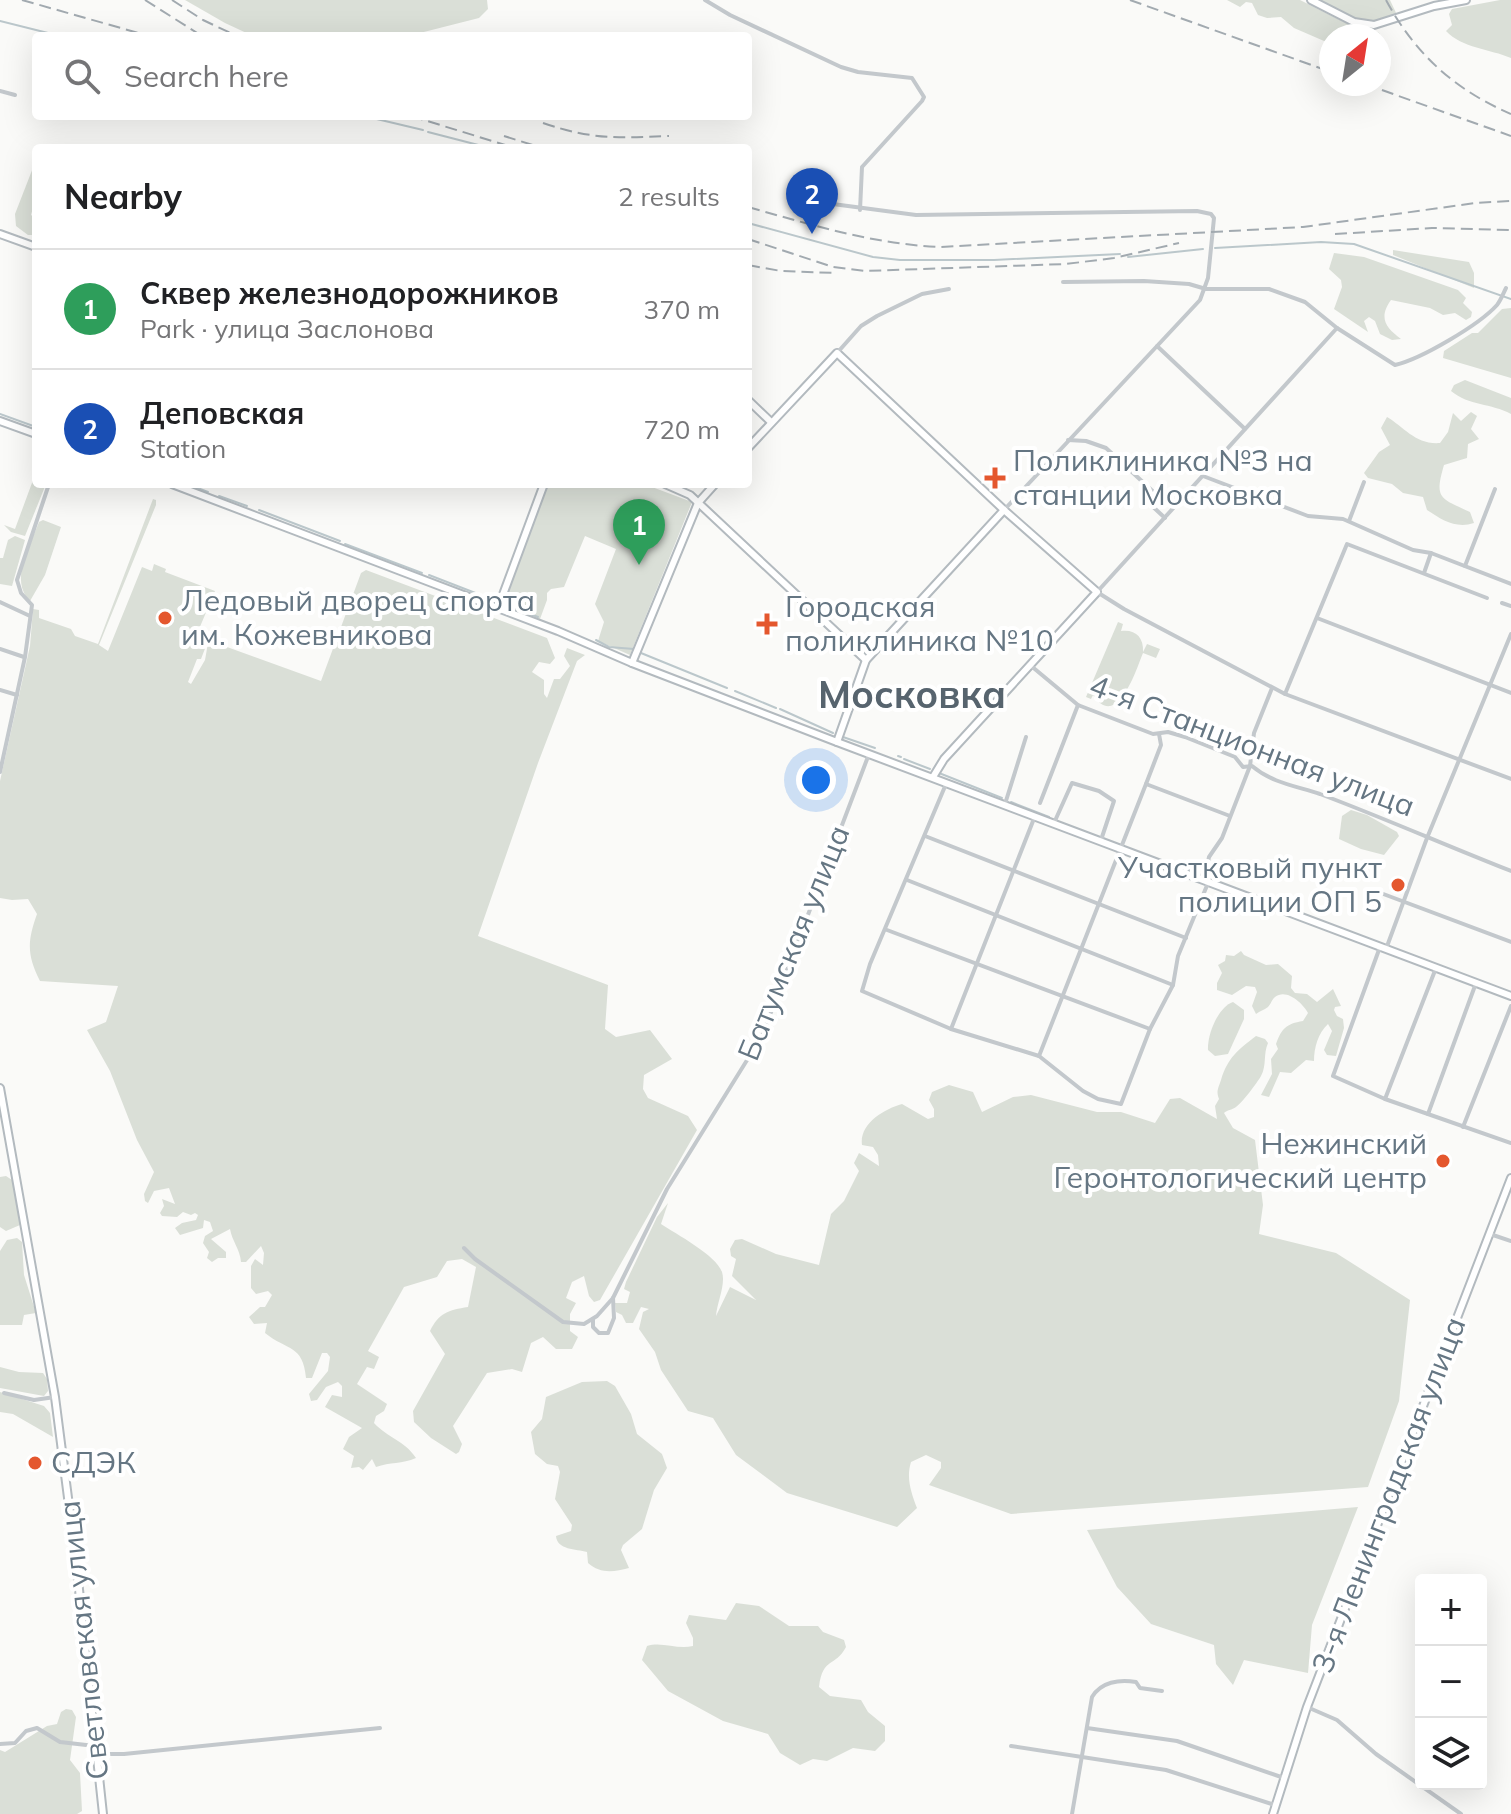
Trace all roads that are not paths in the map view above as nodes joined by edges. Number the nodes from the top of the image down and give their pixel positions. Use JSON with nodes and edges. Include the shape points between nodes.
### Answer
{"nodes":[{"id":1,"x":705,"y":0,"type":"edge"},
{"id":2,"x":1311,"y":0,"type":"edge"},
{"id":3,"x":1466,"y":0,"type":"edge"},
{"id":4,"x":0,"y":91,"type":"edge"},
{"id":5,"x":15,"y":95,"type":"dead end"},
{"id":6,"x":795,"y":199,"type":"dead end"},
{"id":7,"x":860,"y":210,"type":"junction"},
{"id":8,"x":0,"y":234,"type":"edge"},
{"id":9,"x":32,"y":246,"type":"edge"},
{"id":10,"x":1063,"y":282,"type":"dead end"},
{"id":11,"x":1506,"y":288,"type":"dead end"},
{"id":12,"x":949,"y":289,"type":"dead end"},
{"id":13,"x":1206,"y":289,"type":"junction"},
{"id":14,"x":1337,"y":328,"type":"junction"},
{"id":15,"x":1157,"y":346,"type":"junction"},
{"id":16,"x":837,"y":353,"type":"junction"},
{"id":17,"x":752,"y":404,"type":"edge"},
{"id":18,"x":0,"y":421,"type":"edge"},
{"id":19,"x":771,"y":422,"type":"junction"},
{"id":20,"x":1245,"y":429,"type":"junction"},
{"id":21,"x":32,"y":433,"type":"edge"},
{"id":22,"x":1068,"y":440,"type":"junction"},
{"id":23,"x":752,"y":443,"type":"edge"},
{"id":24,"x":1203,"y":476,"type":"junction"},
{"id":25,"x":1364,"y":482,"type":"dead end"},
{"id":26,"x":48,"y":488,"type":"edge"},
{"id":27,"x":183,"y":488,"type":"edge"},
{"id":28,"x":543,"y":488,"type":"edge"},
{"id":29,"x":674,"y":488,"type":"edge"},
{"id":30,"x":711,"y":488,"type":"edge"},
{"id":31,"x":1495,"y":489,"type":"dead end"},
{"id":32,"x":698,"y":503,"type":"junction"},
{"id":33,"x":1004,"y":510,"type":"junction"},
{"id":34,"x":1165,"y":518,"type":"junction"},
{"id":35,"x":1349,"y":521,"type":"junction"},
{"id":36,"x":1431,"y":553,"type":"junction"},
{"id":37,"x":1465,"y":566,"type":"junction"},
{"id":38,"x":1423,"y":573,"type":"junction"},
{"id":39,"x":1511,"y":584,"type":"edge"},
{"id":40,"x":1097,"y":592,"type":"junction"},
{"id":41,"x":1487,"y":598,"type":"dead end"},
{"id":42,"x":0,"y":602,"type":"edge"},
{"id":43,"x":1502,"y":603,"type":"dead end"},
{"id":44,"x":1511,"y":606,"type":"edge"},
{"id":45,"x":498,"y":608,"type":"junction"},
{"id":46,"x":30,"y":616,"type":"junction"},
{"id":47,"x":1317,"y":618,"type":"junction"},
{"id":48,"x":1511,"y":634,"type":"edge"},
{"id":49,"x":0,"y":649,"type":"edge"},
{"id":50,"x":25,"y":657,"type":"junction"},
{"id":51,"x":866,"y":660,"type":"junction"},
{"id":52,"x":632,"y":663,"type":"junction"},
{"id":53,"x":1030,"y":665,"type":"junction"},
{"id":54,"x":1491,"y":686,"type":"junction"},
{"id":55,"x":1272,"y":688,"type":"junction"},
{"id":56,"x":0,"y":690,"type":"edge"},
{"id":57,"x":1511,"y":693,"type":"edge"},
{"id":58,"x":1285,"y":694,"type":"junction"},
{"id":59,"x":17,"y":695,"type":"junction"},
{"id":60,"x":1078,"y":705,"type":"junction"},
{"id":61,"x":1159,"y":734,"type":"junction"},
{"id":62,"x":0,"y":735,"type":"edge"},
{"id":63,"x":8,"y":736,"type":"junction"},
{"id":64,"x":1026,"y":737,"type":"dead end"},
{"id":65,"x":837,"y":742,"type":"junction"},
{"id":66,"x":869,"y":754,"type":"junction"},
{"id":67,"x":1460,"y":759,"type":"junction"},
{"id":68,"x":1250,"y":766,"type":"junction"},
{"id":69,"x":0,"y":772,"type":"edge"},
{"id":70,"x":933,"y":777,"type":"junction"},
{"id":71,"x":1511,"y":779,"type":"edge"},
{"id":72,"x":947,"y":782,"type":"junction"},
{"id":73,"x":1146,"y":784,"type":"junction"},
{"id":74,"x":1040,"y":803,"type":"dead end"},
{"id":75,"x":1005,"y":804,"type":"junction"},
{"id":76,"x":1035,"y":816,"type":"junction"},
{"id":77,"x":1231,"y":816,"type":"junction"},
{"id":78,"x":1054,"y":823,"type":"junction"},
{"id":79,"x":925,"y":836,"type":"junction"},
{"id":80,"x":1427,"y":838,"type":"junction"},
{"id":81,"x":1100,"y":841,"type":"junction"},
{"id":82,"x":1120,"y":848,"type":"junction"},
{"id":83,"x":1013,"y":870,"type":"junction"},
{"id":84,"x":1511,"y":871,"type":"edge"},
{"id":85,"x":906,"y":880,"type":"junction"},
{"id":86,"x":1206,"y":881,"type":"junction"},
{"id":87,"x":1378,"y":892,"type":"dead end"},
{"id":88,"x":1403,"y":902,"type":"junction"},
{"id":89,"x":1099,"y":903,"type":"junction"},
{"id":90,"x":996,"y":916,"type":"junction"},
{"id":91,"x":886,"y":929,"type":"junction"},
{"id":92,"x":1186,"y":938,"type":"junction"},
{"id":93,"x":1511,"y":942,"type":"edge"},
{"id":94,"x":1383,"y":948,"type":"junction"},
{"id":95,"x":1082,"y":951,"type":"junction"},
{"id":96,"x":978,"y":964,"type":"junction"},
{"id":97,"x":1436,"y":968,"type":"junction"},
{"id":98,"x":1476,"y":983,"type":"junction"},
{"id":99,"x":1173,"y":985,"type":"junction"},
{"id":100,"x":1064,"y":996,"type":"junction"},
{"id":101,"x":1511,"y":996,"type":"edge"},
{"id":102,"x":1511,"y":1006,"type":"edge"},
{"id":103,"x":951,"y":1029,"type":"junction"},
{"id":104,"x":1150,"y":1029,"type":"junction"},
{"id":105,"x":1039,"y":1056,"type":"junction"},
{"id":106,"x":0,"y":1088,"type":"edge"},
{"id":107,"x":1385,"y":1099,"type":"junction"},
{"id":108,"x":1428,"y":1114,"type":"junction"},
{"id":109,"x":1463,"y":1127,"type":"junction"},
{"id":110,"x":1511,"y":1143,"type":"edge"},
{"id":111,"x":1511,"y":1178,"type":"edge"},
{"id":112,"x":1490,"y":1234,"type":"junction"},
{"id":113,"x":1511,"y":1241,"type":"edge"},
{"id":114,"x":464,"y":1248,"type":"dead end"},
{"id":115,"x":613,"y":1298,"type":"junction"},
{"id":116,"x":593,"y":1319,"type":"junction"},
{"id":117,"x":4,"y":1393,"type":"dead end"},
{"id":118,"x":55,"y":1397,"type":"junction"},
{"id":119,"x":1162,"y":1691,"type":"dead end"},
{"id":120,"x":1307,"y":1707,"type":"junction"},
{"id":121,"x":380,"y":1728,"type":"dead end"},
{"id":122,"x":1087,"y":1728,"type":"junction"},
{"id":123,"x":0,"y":1744,"type":"edge"},
{"id":124,"x":95,"y":1746,"type":"junction"},
{"id":125,"x":1011,"y":1746,"type":"dead end"},
{"id":126,"x":96,"y":1754,"type":"junction"},
{"id":127,"x":1081,"y":1756,"type":"junction"},
{"id":128,"x":1284,"y":1778,"type":"junction"},
{"id":129,"x":1275,"y":1805,"type":"junction"},
{"id":130,"x":103,"y":1814,"type":"edge"},
{"id":131,"x":1072,"y":1814,"type":"edge"},
{"id":132,"x":1273,"y":1814,"type":"edge"},
{"id":133,"x":1460,"y":1814,"type":"edge"}],
"edges":[{"from":1,"to":7,"type":"street","via":[[841,67],[912,78],[924,97],[862,167]]},
{"from":2,"to":3,"type":"street","via":[[1354,22],[1374,25]]},
{"from":4,"to":5,"type":"street"},
{"from":6,"to":7,"type":"street"},
{"from":7,"to":13,"type":"street","via":[[946,216],[1205,212],[1214,218]]},
{"from":8,"to":9,"type":"street"},
{"from":10,"to":13,"type":"street","via":[[1144,281]]},
{"from":11,"to":14,"type":"street","via":[[1496,305],[1472,324],[1395,365]]},
{"from":12,"to":16,"type":"street","via":[[922,294],[877,316]]},
{"from":13,"to":14,"type":"street","via":[[1286,293]]},
{"from":13,"to":15,"type":"street"},
{"from":14,"to":20,"type":"street"},
{"from":15,"to":20,"type":"street"},
{"from":15,"to":22,"type":"street"},
{"from":16,"to":19,"type":"street"},
{"from":16,"to":33,"type":"street"},
{"from":17,"to":19,"type":"street"},
{"from":18,"to":21,"type":"street"},
{"from":19,"to":23,"type":"street"},
{"from":20,"to":24,"type":"street"},
{"from":22,"to":33,"type":"street"},
{"from":22,"to":34,"type":"street","via":[[1106,448],[1159,497],[1151,505]]},
{"from":24,"to":34,"type":"street"},
{"from":24,"to":35,"type":"street","via":[[1308,516]]},
{"from":25,"to":35,"type":"street"},
{"from":26,"to":46,"type":"street","via":[[17,580],[32,605]]},
{"from":27,"to":45,"type":"street"},
{"from":28,"to":45,"type":"street"},
{"from":29,"to":32,"type":"street"},
{"from":30,"to":32,"type":"street"},
{"from":31,"to":37,"type":"street"},
{"from":32,"to":51,"type":"street"},
{"from":32,"to":52,"type":"street"},
{"from":33,"to":40,"type":"street"},
{"from":33,"to":51,"type":"street"},
{"from":34,"to":40,"type":"street"},
{"from":35,"to":36,"type":"street"},
{"from":36,"to":37,"type":"street"},
{"from":36,"to":38,"type":"street"},
{"from":37,"to":39,"type":"street"},
{"from":38,"to":41,"type":"street"},
{"from":38,"to":47,"type":"street","via":[[1347,544]]},
{"from":40,"to":53,"type":"street"},
{"from":40,"to":55,"type":"street"},
{"from":42,"to":46,"type":"street"},
{"from":43,"to":44,"type":"street"},
{"from":45,"to":52,"type":"street"},
{"from":46,"to":50,"type":"street"},
{"from":47,"to":54,"type":"street"},
{"from":47,"to":58,"type":"street"},
{"from":48,"to":54,"type":"street"},
{"from":49,"to":50,"type":"street"},
{"from":50,"to":59,"type":"street"},
{"from":51,"to":65,"type":"street"},
{"from":52,"to":65,"type":"street"},
{"from":53,"to":60,"type":"street","name":"4-я Станционная улица"},
{"from":53,"to":70,"type":"street"},
{"from":54,"to":57,"type":"street"},
{"from":54,"to":67,"type":"street"},
{"from":55,"to":58,"type":"street"},
{"from":55,"to":68,"type":"street","via":[[1254,733]]},
{"from":56,"to":59,"type":"street"},
{"from":58,"to":67,"type":"street"},
{"from":59,"to":63,"type":"street"},
{"from":60,"to":61,"type":"street","name":"4-я Станционная улица"},
{"from":60,"to":74,"type":"street"},
{"from":61,"to":68,"type":"street","name":"4-я Станционная улица","via":[[1175,733]]},
{"from":61,"to":73,"type":"street","via":[[1161,745]]},
{"from":62,"to":63,"type":"street"},
{"from":63,"to":69,"type":"street"},
{"from":64,"to":75,"type":"street"},
{"from":65,"to":66,"type":"street"},
{"from":66,"to":70,"type":"street"},
{"from":66,"to":115,"type":"street","name":"Батумская улица","via":[[762,1036],[681,1167]]},
{"from":67,"to":71,"type":"street"},
{"from":67,"to":80,"type":"street"},
{"from":68,"to":77,"type":"street"},
{"from":68,"to":80,"type":"street","name":"4-я Станционная улица","via":[[1285,785]]},
{"from":70,"to":72,"type":"street"},
{"from":72,"to":75,"type":"street"},
{"from":72,"to":79,"type":"street"},
{"from":73,"to":77,"type":"street"},
{"from":73,"to":82,"type":"street"},
{"from":75,"to":76,"type":"street"},
{"from":76,"to":78,"type":"street"},
{"from":76,"to":83,"type":"street"},
{"from":77,"to":86,"type":"street","via":[[1209,857]]},
{"from":78,"to":81,"type":"street"},
{"from":78,"to":81,"type":"street","via":[[1072,783],[1099,791],[1114,801]]},
{"from":79,"to":83,"type":"street"},
{"from":79,"to":85,"type":"street"},
{"from":80,"to":84,"type":"street","name":"4-я Станционная улица"},
{"from":80,"to":88,"type":"street"},
{"from":81,"to":82,"type":"street"},
{"from":82,"to":86,"type":"street"},
{"from":82,"to":89,"type":"street"},
{"from":83,"to":89,"type":"street"},
{"from":83,"to":90,"type":"street"},
{"from":85,"to":90,"type":"street"},
{"from":85,"to":91,"type":"street"},
{"from":86,"to":92,"type":"street"},
{"from":86,"to":94,"type":"street"},
{"from":87,"to":88,"type":"street"},
{"from":88,"to":93,"type":"street"},
{"from":88,"to":94,"type":"street"},
{"from":89,"to":92,"type":"street"},
{"from":89,"to":95,"type":"street"},
{"from":90,"to":95,"type":"street"},
{"from":90,"to":96,"type":"street"},
{"from":91,"to":96,"type":"street"},
{"from":91,"to":103,"type":"street","via":[[862,991]]},
{"from":92,"to":99,"type":"street"},
{"from":94,"to":97,"type":"street"},
{"from":94,"to":107,"type":"street","via":[[1333,1076]]},
{"from":95,"to":99,"type":"street"},
{"from":95,"to":100,"type":"street"},
{"from":96,"to":100,"type":"street"},
{"from":96,"to":103,"type":"street"},
{"from":97,"to":98,"type":"street"},
{"from":97,"to":107,"type":"street"},
{"from":98,"to":101,"type":"street"},
{"from":98,"to":108,"type":"street"},
{"from":99,"to":104,"type":"street"},
{"from":100,"to":104,"type":"street"},
{"from":100,"to":105,"type":"street"},
{"from":102,"to":109,"type":"street"},
{"from":103,"to":105,"type":"street"},
{"from":104,"to":105,"type":"street","via":[[1121,1104],[1083,1091]]},
{"from":106,"to":118,"type":"street","name":"Светловская улица"},
{"from":107,"to":108,"type":"street"},
{"from":108,"to":109,"type":"street"},
{"from":109,"to":110,"type":"street"},
{"from":111,"to":112,"type":"street","name":"3-я Ленинградская улица"},
{"from":112,"to":113,"type":"street"},
{"from":112,"to":120,"type":"street","name":"3-я Ленинградская улица"},
{"from":114,"to":116,"type":"street","via":[[563,1322],[584,1324]]},
{"from":115,"to":116,"type":"street"},
{"from":115,"to":116,"type":"street","via":[[608,1333],[599,1333]]},
{"from":117,"to":118,"type":"street","via":[[34,1400]]},
{"from":118,"to":124,"type":"street","name":"Светловская улица"},
{"from":119,"to":122,"type":"street","via":[[1140,1688],[1136,1682],[1110,1683],[1092,1697]]},
{"from":120,"to":128,"type":"street","name":"3-я Ленинградская улица"},
{"from":120,"to":133,"type":"street","via":[[1337,1720]]},
{"from":121,"to":126,"type":"street"},
{"from":122,"to":127,"type":"street"},
{"from":122,"to":128,"type":"street","via":[[1177,1741]]},
{"from":123,"to":124,"type":"street","via":[[15,1743],[37,1728],[60,1742]]},
{"from":124,"to":126,"type":"street","name":"Светловская улица"},
{"from":125,"to":127,"type":"street"},
{"from":126,"to":130,"type":"street","name":"Светловская улица"},
{"from":127,"to":129,"type":"street","via":[[1166,1770]]},
{"from":127,"to":131,"type":"street"},
{"from":128,"to":129,"type":"street","name":"3-я Ленинградская улица"},
{"from":129,"to":132,"type":"street","name":"3-я Ленинградская улица"}]}
